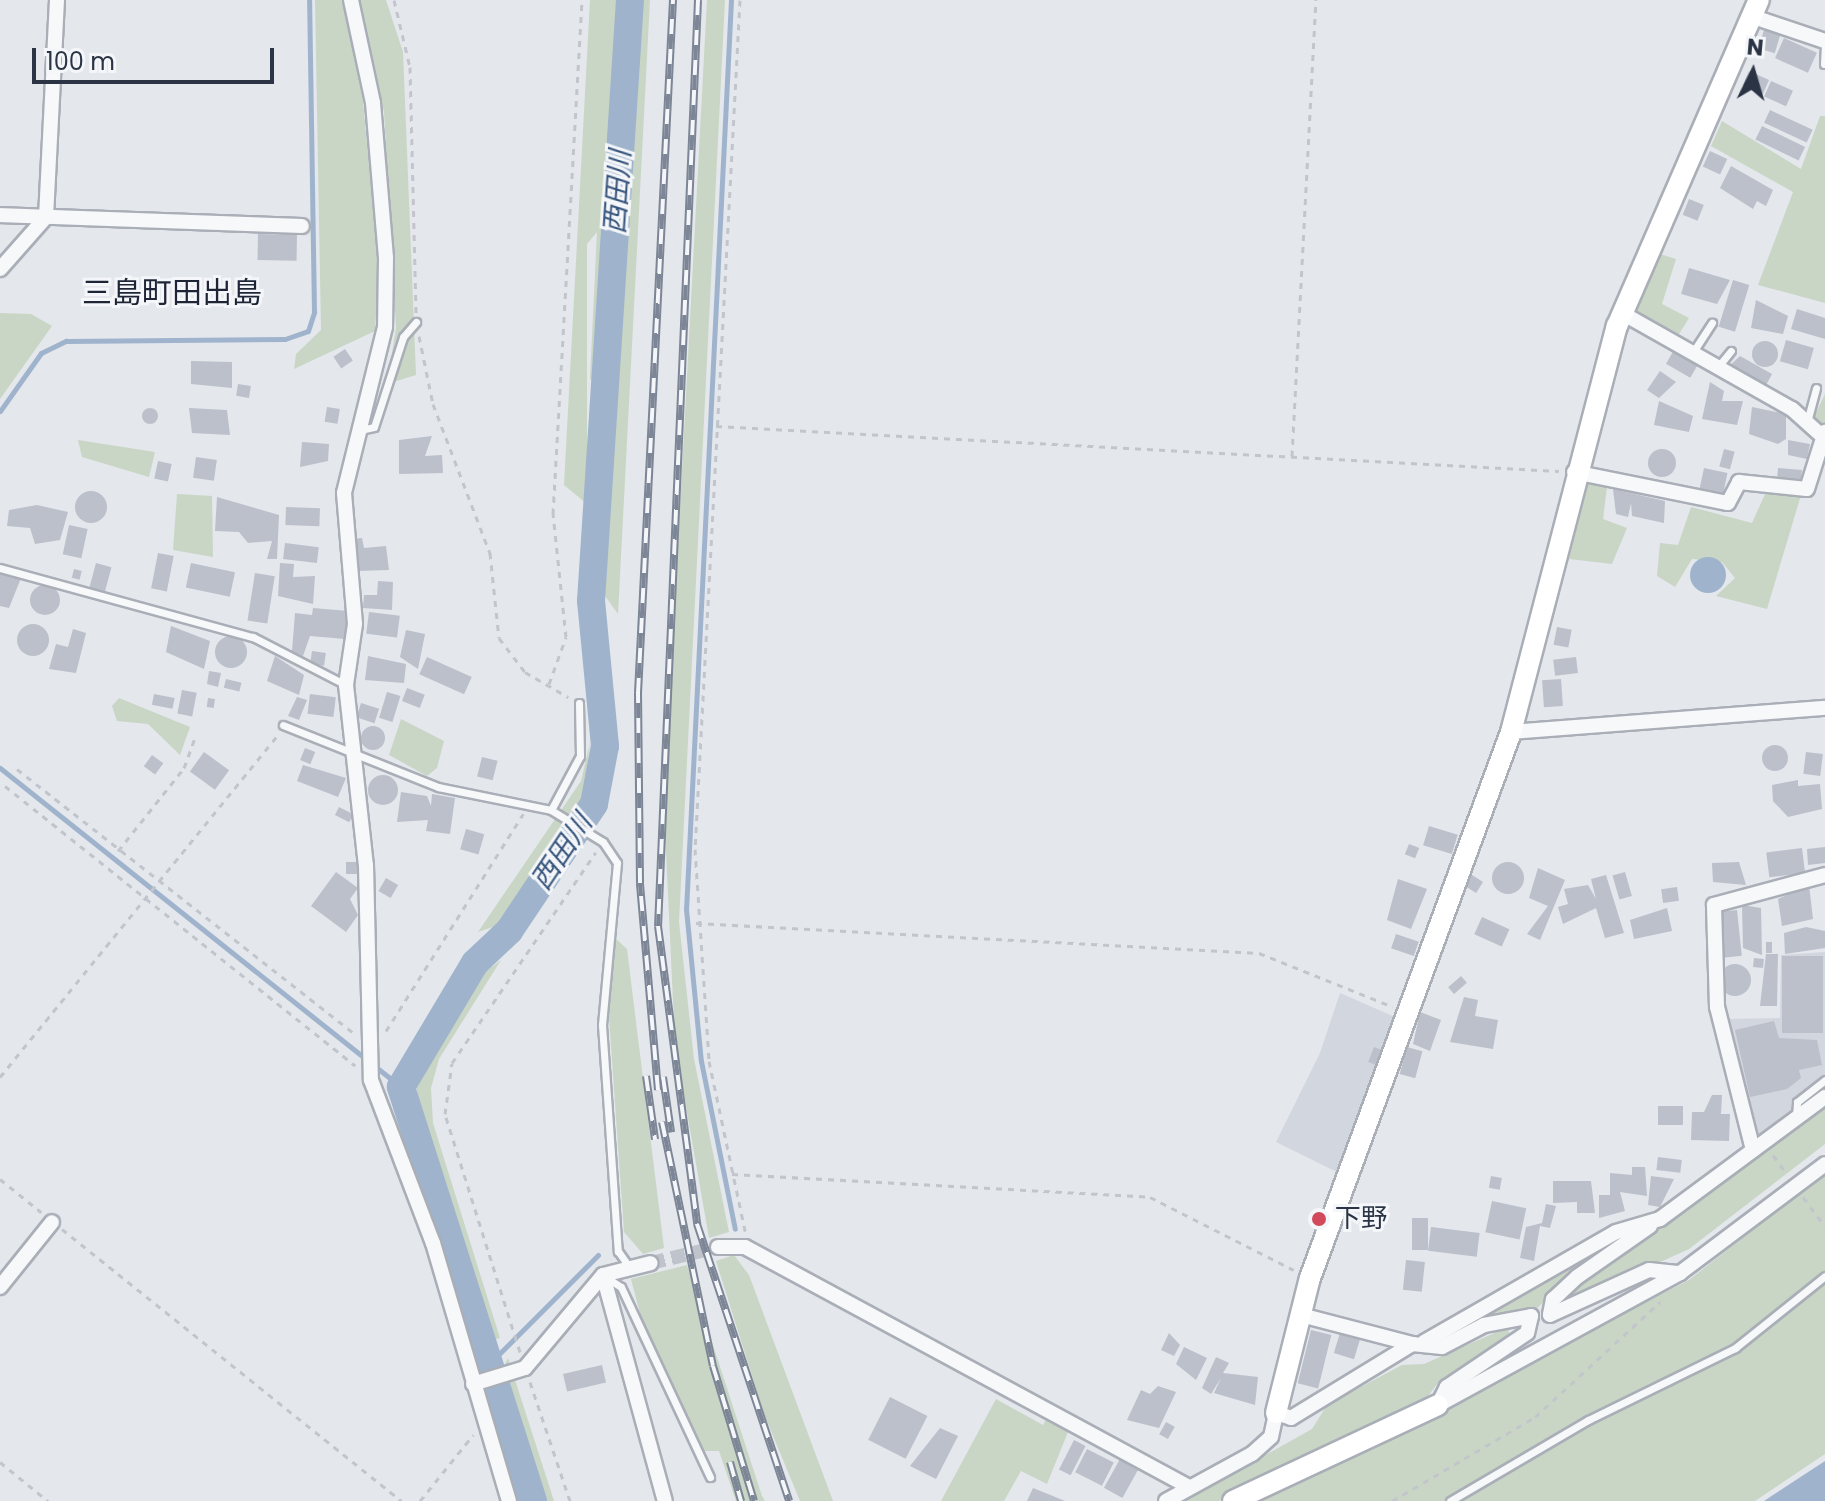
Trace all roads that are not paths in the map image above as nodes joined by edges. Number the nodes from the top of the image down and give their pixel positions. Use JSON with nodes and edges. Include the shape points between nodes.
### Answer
{"nodes":[{"id":1,"x":57,"y":0,"type":"edge"},
{"id":2,"x":351,"y":0,"type":"edge"},
{"id":3,"x":1755,"y":8,"type":"edge"},
{"id":4,"x":1825,"y":41,"type":"edge"},
{"id":5,"x":1825,"y":47,"type":"edge"},
{"id":6,"x":1824,"y":64,"type":"edge"},
{"id":7,"x":0,"y":215,"type":"edge"},
{"id":8,"x":46,"y":217,"type":"junction"},
{"id":9,"x":302,"y":226,"type":"dead end"},
{"id":10,"x":0,"y":269,"type":"edge"},
{"id":11,"x":1622,"y":313,"type":"junction"},
{"id":12,"x":416,"y":322,"type":"road end"},
{"id":13,"x":1712,"y":323,"type":"dead end"},
{"id":14,"x":1731,"y":351,"type":"dead end"},
{"id":15,"x":1691,"y":354,"type":"junction"},
{"id":16,"x":1716,"y":369,"type":"junction"},
{"id":17,"x":1816,"y":388,"type":"dead end"},
{"id":18,"x":1807,"y":422,"type":"junction"},
{"id":19,"x":358,"y":430,"type":"junction"},
{"id":20,"x":1822,"y":432,"type":"edge"},
{"id":21,"x":1574,"y":472,"type":"junction"},
{"id":22,"x":1807,"y":489,"type":"junction"},
{"id":23,"x":1825,"y":491,"type":"edge"},
{"id":24,"x":0,"y":568,"type":"edge"},
{"id":25,"x":346,"y":685,"type":"junction"},
{"id":26,"x":579,"y":703,"type":"road end"},
{"id":27,"x":1825,"y":708,"type":"edge"},
{"id":28,"x":283,"y":725,"type":"road end"},
{"id":29,"x":1511,"y":732,"type":"junction"},
{"id":30,"x":355,"y":757,"type":"junction"},
{"id":31,"x":551,"y":810,"type":"junction"},
{"id":32,"x":1825,"y":875,"type":"edge"},
{"id":33,"x":1825,"y":1080,"type":"edge"},
{"id":34,"x":1825,"y":1097,"type":"edge"},
{"id":35,"x":1796,"y":1119,"type":"junction"},
{"id":36,"x":1758,"y":1145,"type":"junction"},
{"id":37,"x":1825,"y":1164,"type":"edge"},
{"id":38,"x":1660,"y":1219,"type":"junction"},
{"id":39,"x":52,"y":1222,"type":"road end"},
{"id":40,"x":718,"y":1247,"type":"tunnel mouth"},
{"id":41,"x":651,"y":1263,"type":"tunnel mouth"},
{"id":42,"x":629,"y":1267,"type":"junction"},
{"id":43,"x":1680,"y":1273,"type":"junction"},
{"id":44,"x":603,"y":1275,"type":"junction"},
{"id":45,"x":1825,"y":1276,"type":"edge"},
{"id":46,"x":0,"y":1287,"type":"edge"},
{"id":47,"x":1548,"y":1312,"type":"junction"},
{"id":48,"x":1301,"y":1315,"type":"junction"},
{"id":49,"x":1533,"y":1319,"type":"junction"},
{"id":50,"x":1418,"y":1343,"type":"junction"},
{"id":51,"x":476,"y":1383,"type":"junction"},
{"id":52,"x":1438,"y":1405,"type":"junction"},
{"id":53,"x":1276,"y":1413,"type":"junction"},
{"id":54,"x":710,"y":1477,"type":"dead end"},
{"id":55,"x":1189,"y":1487,"type":"junction"},
{"id":56,"x":509,"y":1501,"type":"edge"},
{"id":57,"x":665,"y":1501,"type":"edge"},
{"id":58,"x":1166,"y":1501,"type":"edge"},
{"id":59,"x":1233,"y":1501,"type":"edge"},
{"id":60,"x":1450,"y":1501,"type":"edge"}],
"edges":[{"from":1,"to":8,"type":"street"},
{"from":2,"to":19,"type":"street","via":[[373,103],[386,258],[385,327]]},
{"from":3,"to":4,"type":"street"},
{"from":3,"to":11,"type":"street"},
{"from":5,"to":6,"type":"lane"},
{"from":7,"to":8,"type":"street"},
{"from":8,"to":9,"type":"street"},
{"from":8,"to":10,"type":"street"},
{"from":11,"to":15,"type":"street"},
{"from":11,"to":21,"type":"street"},
{"from":12,"to":19,"type":"lane","via":[[403,337],[374,427]]},
{"from":13,"to":15,"type":"lane"},
{"from":14,"to":16,"type":"lane"},
{"from":15,"to":16,"type":"street"},
{"from":16,"to":18,"type":"street"},
{"from":17,"to":18,"type":"lane"},
{"from":18,"to":20,"type":"street"},
{"from":19,"to":25,"type":"street","via":[[344,493],[355,624]]},
{"from":20,"to":22,"type":"street"},
{"from":21,"to":22,"type":"street","via":[[1728,503],[1739,482]]},
{"from":21,"to":29,"type":"street"},
{"from":22,"to":23,"type":"street"},
{"from":24,"to":25,"type":"lane","via":[[253,637]]},
{"from":25,"to":30,"type":"street"},
{"from":26,"to":31,"type":"lane","via":[[580,756]]},
{"from":27,"to":29,"type":"street"},
{"from":28,"to":30,"type":"lane"},
{"from":29,"to":48,"type":"street","via":[[1406,1012],[1373,1122],[1310,1278]]},
{"from":30,"to":31,"type":"lane","via":[[438,787]]},
{"from":30,"to":51,"type":"street","via":[[371,1076],[433,1243]]},
{"from":31,"to":42,"type":"lane","via":[[603,842],[618,877],[602,1025],[618,1251]]},
{"from":32,"to":36,"type":"street","via":[[1714,905],[1717,1007]]},
{"from":33,"to":35,"type":"lane","via":[[1797,1102]]},
{"from":34,"to":35,"type":"street"},
{"from":35,"to":36,"type":"street"},
{"from":36,"to":38,"type":"street"},
{"from":37,"to":43,"type":"street"},
{"from":38,"to":47,"type":"street","via":[[1577,1277]]},
{"from":38,"to":50,"type":"street","via":[[1616,1232]]},
{"from":39,"to":46,"type":"street"},
{"from":40,"to":55,"type":"street","via":[[745,1247]]},
{"from":41,"to":42,"type":"street"},
{"from":42,"to":44,"type":"street"},
{"from":43,"to":47,"type":"street","via":[[1649,1270],[1562,1313]]},
{"from":43,"to":52,"type":"street"},
{"from":44,"to":51,"type":"street","via":[[525,1368]]},
{"from":44,"to":54,"type":"lane","via":[[621,1287]]},
{"from":44,"to":57,"type":"street"},
{"from":45,"to":60,"type":"lane","via":[[1735,1348],[1588,1420]]},
{"from":47,"to":49,"type":"street"},
{"from":48,"to":50,"type":"street"},
{"from":48,"to":53,"type":"street"},
{"from":49,"to":50,"type":"street","via":[[1484,1325],[1442,1347]]},
{"from":49,"to":52,"type":"street","via":[[1527,1333],[1447,1387]]},
{"from":50,"to":53,"type":"street","via":[[1291,1418]]},
{"from":51,"to":56,"type":"street"},
{"from":52,"to":59,"type":"street"},
{"from":53,"to":55,"type":"street","via":[[1271,1437],[1252,1454]]},
{"from":55,"to":58,"type":"street"}]}
